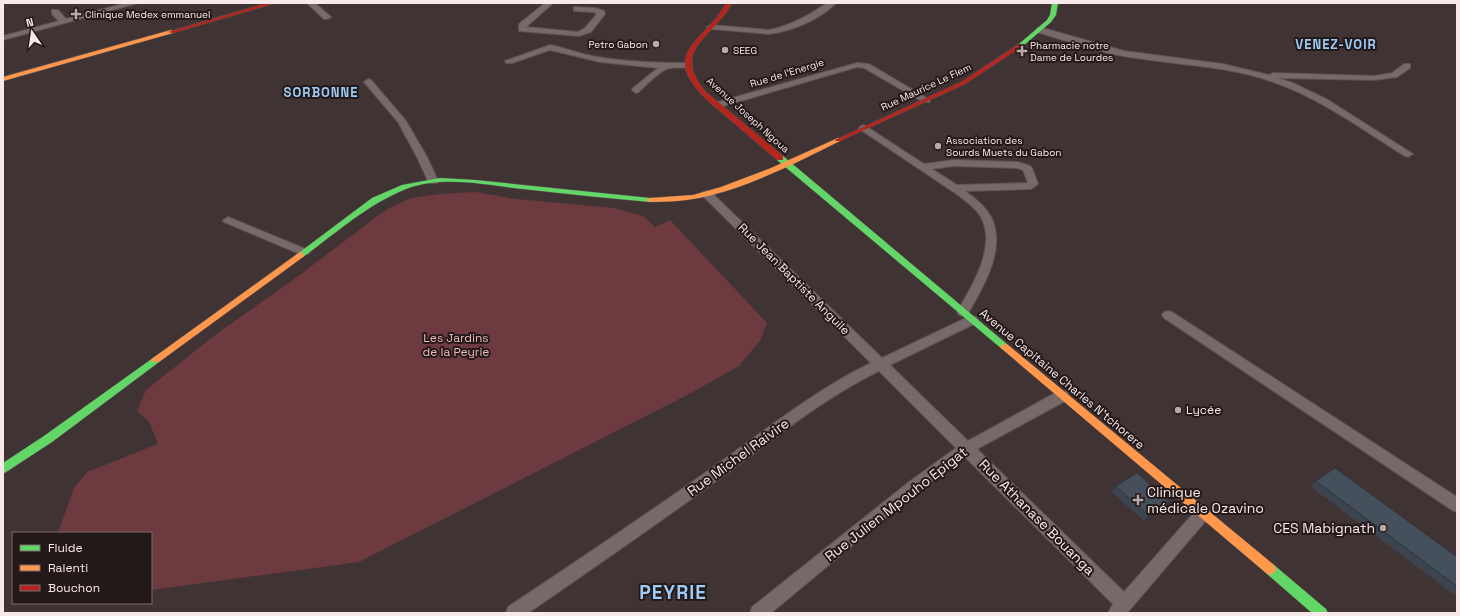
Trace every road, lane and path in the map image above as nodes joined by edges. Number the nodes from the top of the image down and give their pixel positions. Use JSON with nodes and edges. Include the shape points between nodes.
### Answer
{"nodes":[{"id":1,"x":130,"y":3,"type":"edge"},
{"id":2,"x":273,"y":3,"type":"edge"},
{"id":3,"x":311,"y":3,"type":"edge"},
{"id":4,"x":729,"y":3,"type":"edge"},
{"id":5,"x":832,"y":3,"type":"edge"},
{"id":6,"x":1055,"y":3,"type":"edge"},
{"id":7,"x":548,"y":4,"type":"dead end"},
{"id":8,"x":577,"y":9,"type":"dead end"},
{"id":9,"x":55,"y":12,"type":"dead end"},
{"id":10,"x":327,"y":17,"type":"dead end"},
{"id":11,"x":65,"y":22,"type":"junction"},
{"id":12,"x":711,"y":27,"type":"junction"},
{"id":13,"x":1040,"y":30,"type":"junction"},
{"id":14,"x":558,"y":33,"type":"junction"},
{"id":15,"x":3,"y":38,"type":"edge"},
{"id":16,"x":550,"y":46,"type":"junction"},
{"id":17,"x":509,"y":61,"type":"dead end"},
{"id":18,"x":688,"y":64,"type":"junction"},
{"id":19,"x":666,"y":66,"type":"junction"},
{"id":20,"x":1407,"y":66,"type":"dead end"},
{"id":21,"x":1258,"y":74,"type":"junction"},
{"id":22,"x":3,"y":79,"type":"edge"},
{"id":23,"x":368,"y":82,"type":"dead end"},
{"id":24,"x":636,"y":90,"type":"dead end"},
{"id":25,"x":926,"y":100,"type":"junction"},
{"id":26,"x":717,"y":105,"type":"junction"},
{"id":27,"x":864,"y":128,"type":"junction"},
{"id":28,"x":1408,"y":154,"type":"dead end"},
{"id":29,"x":786,"y":164,"type":"junction"},
{"id":30,"x":921,"y":167,"type":"junction"},
{"id":31,"x":433,"y":181,"type":"junction"},
{"id":32,"x":954,"y":188,"type":"junction"},
{"id":33,"x":707,"y":194,"type":"junction"},
{"id":34,"x":228,"y":220,"type":"dead end"},
{"id":35,"x":304,"y":252,"type":"junction"},
{"id":36,"x":1168,"y":315,"type":"dead end"},
{"id":37,"x":968,"y":316,"type":"junction"},
{"id":38,"x":880,"y":365,"type":"junction"},
{"id":39,"x":1062,"y":396,"type":"junction"},
{"id":40,"x":967,"y":448,"type":"junction"},
{"id":41,"x":3,"y":470,"type":"edge"},
{"id":42,"x":1457,"y":504,"type":"edge"},
{"id":43,"x":1203,"y":513,"type":"junction"},
{"id":44,"x":1121,"y":610,"type":"edge"},
{"id":45,"x":514,"y":613,"type":"edge"},
{"id":46,"x":758,"y":613,"type":"edge"},
{"id":47,"x":1322,"y":613,"type":"edge"}],
"edges":[{"from":1,"to":11,"type":"street"},
{"from":2,"to":22,"type":"street"},
{"from":3,"to":10,"type":"street"},
{"from":4,"to":12,"type":"street","via":[[725,12]]},
{"from":5,"to":12,"type":"street","via":[[808,19],[777,32]]},
{"from":6,"to":13,"type":"street","name":"Rue Maurice Le Flem","via":[[1053,15]]},
{"from":7,"to":14,"type":"street","via":[[522,28]]},
{"from":8,"to":14,"type":"street","via":[[599,11],[601,14],[585,32]]},
{"from":9,"to":11,"type":"street"},
{"from":11,"to":15,"type":"street"},
{"from":12,"to":18,"type":"street","via":[[690,50]]},
{"from":13,"to":21,"type":"street","via":[[1137,56],[1191,62]]},
{"from":13,"to":25,"type":"street","name":"Rue Maurice Le Flem","via":[[1018,49],[985,70]]},
{"from":14,"to":16,"type":"street"},
{"from":16,"to":17,"type":"street"},
{"from":16,"to":19,"type":"street","via":[[588,58]]},
{"from":18,"to":19,"type":"street"},
{"from":18,"to":26,"type":"street","name":"Avenue Joseph Ngoua","via":[[696,84]]},
{"from":19,"to":24,"type":"street"},
{"from":20,"to":21,"type":"street","via":[[1394,75],[1374,78]]},
{"from":21,"to":28,"type":"street","via":[[1304,91]]},
{"from":23,"to":31,"type":"street","via":[[402,121]]},
{"from":25,"to":26,"type":"street","name":"Rue de l'Energie","via":[[863,66],[843,68]]},
{"from":25,"to":27,"type":"street","name":"Rue Maurice Le Flem"},
{"from":26,"to":29,"type":"street","name":"Avenue Joseph Ngoua"},
{"from":27,"to":29,"type":"street","name":"Rue Maurice Le Flem"},
{"from":27,"to":30,"type":"street"},
{"from":29,"to":33,"type":"street","name":"Rue Maurice Le Flem"},
{"from":29,"to":37,"type":"street","name":"Avenue Capitaine Charles N'tchorere"},
{"from":30,"to":32,"type":"street"},
{"from":30,"to":32,"type":"street","via":[[969,163],[1018,165],[1027,168],[1033,184],[1027,187]]},
{"from":31,"to":33,"type":"street","name":"Rue Maurice Le Flem","via":[[476,182],[644,200]]},
{"from":31,"to":35,"type":"street","name":"Rue Maurice Le Flem","via":[[405,187],[375,200]]},
{"from":32,"to":37,"type":"street","via":[[982,211],[990,228],[987,263]]},
{"from":33,"to":38,"type":"street","name":"Rue Jean Baptiste Anguile"},
{"from":34,"to":35,"type":"street"},
{"from":35,"to":41,"type":"street","name":"Rue Maurice Le Flem"},
{"from":36,"to":42,"type":"street"},
{"from":37,"to":38,"type":"street","name":"Rue Michel Raivire"},
{"from":37,"to":39,"type":"street","name":"Avenue Capitaine Charles N'tchorere"},
{"from":38,"to":40,"type":"street","name":"Rue Athanase Bouanga"},
{"from":38,"to":45,"type":"street","name":"Rue Michel Raivire","via":[[862,373],[801,411],[714,475]]},
{"from":39,"to":40,"type":"street","name":"Rue Julien Mpouho Epigat"},
{"from":39,"to":43,"type":"street","name":"Avenue Capitaine Charles N'tchorere"},
{"from":40,"to":44,"type":"street","name":"Rue Athanase Bouanga"},
{"from":40,"to":46,"type":"street","name":"Rue Julien Mpouho Epigat","via":[[914,486]]},
{"from":43,"to":44,"type":"street"},
{"from":43,"to":47,"type":"street","name":"Avenue Capitaine Charles N'tchorere"}]}
